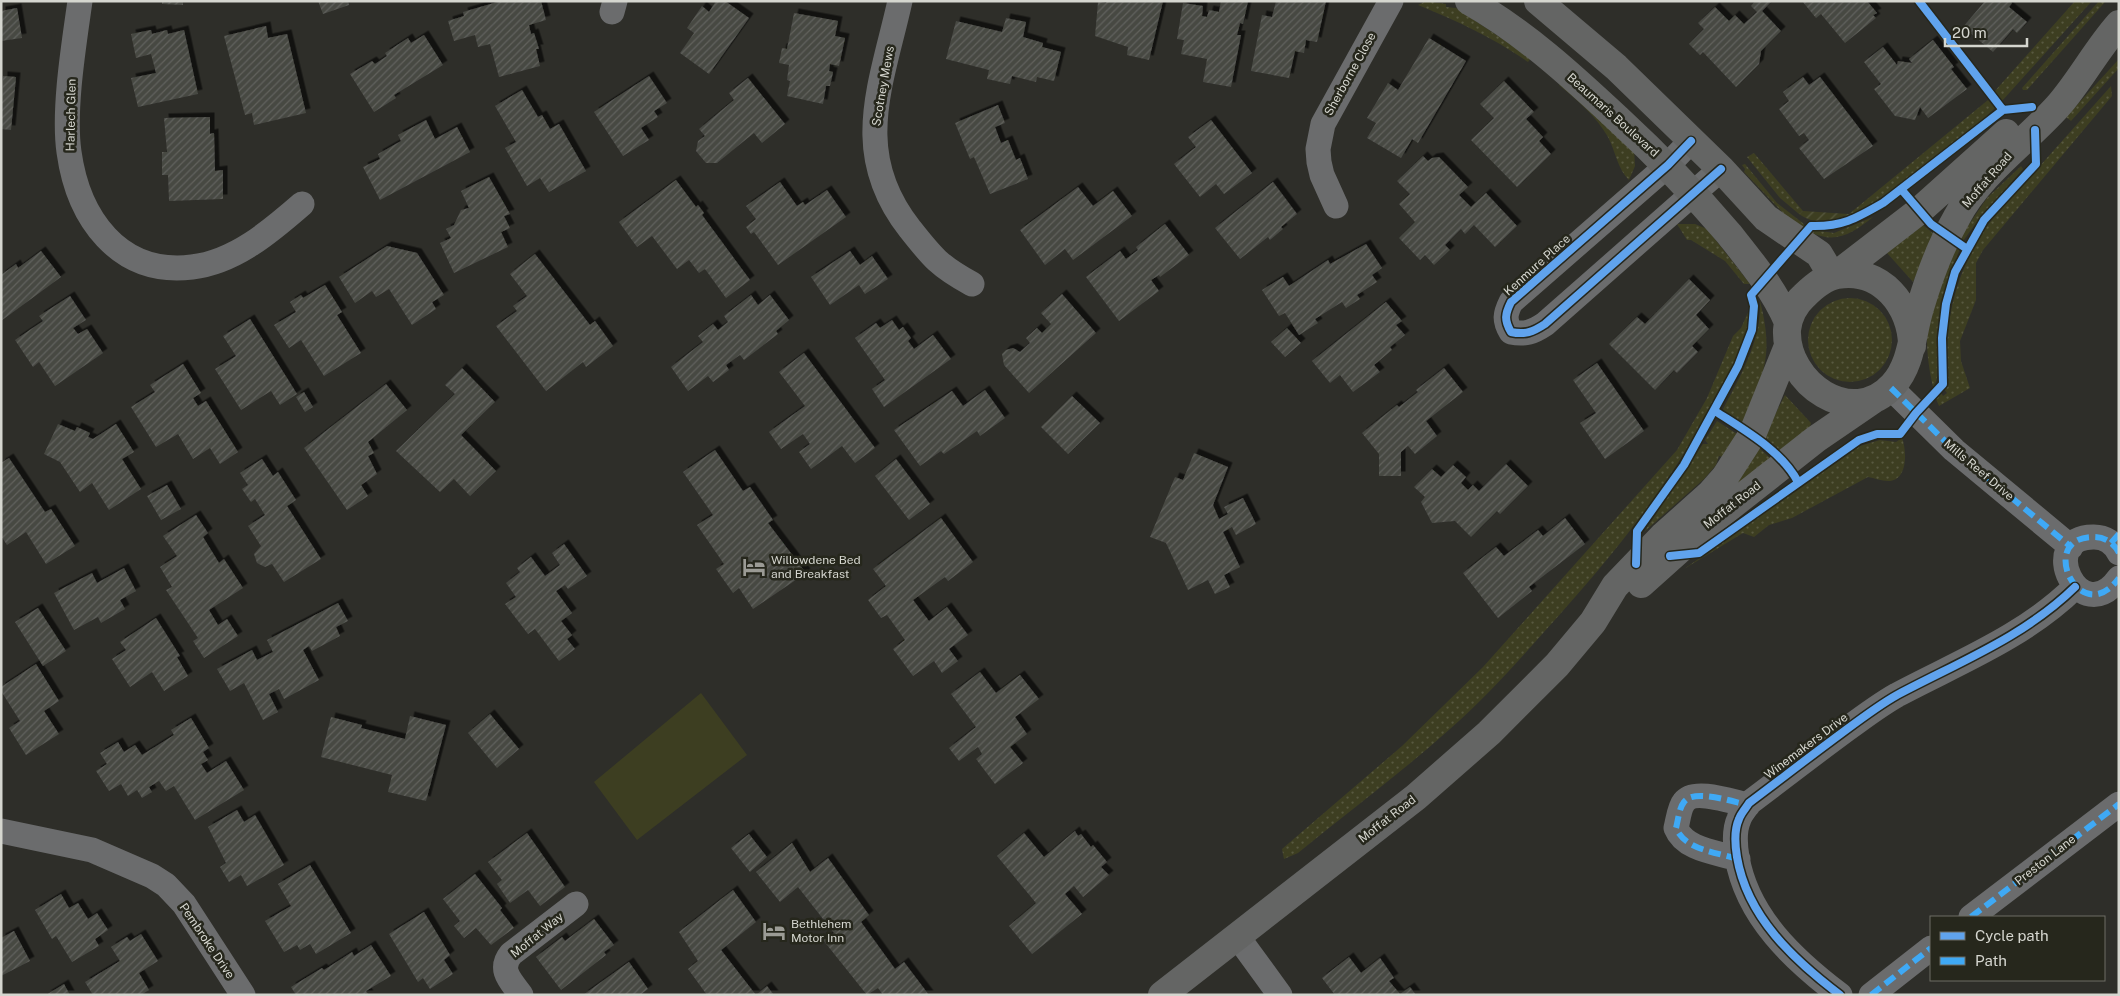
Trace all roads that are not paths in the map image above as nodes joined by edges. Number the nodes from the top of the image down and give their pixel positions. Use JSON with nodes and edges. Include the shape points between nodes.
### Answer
{"nodes":[{"id":1,"x":80,"y":1,"type":"edge"},
{"id":2,"x":900,"y":1,"type":"edge"},
{"id":3,"x":1391,"y":1,"type":"edge"},
{"id":4,"x":1469,"y":1,"type":"edge"},
{"id":5,"x":1538,"y":1,"type":"edge"},
{"id":6,"x":2112,"y":32,"type":"edge"},
{"id":7,"x":1691,"y":141,"type":"junction"},
{"id":8,"x":1668,"y":165,"type":"junction"},
{"id":9,"x":1721,"y":169,"type":"junction"},
{"id":10,"x":1694,"y":193,"type":"junction"},
{"id":11,"x":302,"y":204,"type":"dead end"},
{"id":12,"x":1336,"y":206,"type":"dead end"},
{"id":13,"x":1834,"y":275,"type":"junction"},
{"id":14,"x":972,"y":284,"type":"dead end"},
{"id":15,"x":1788,"y":334,"type":"junction"},
{"id":16,"x":1912,"y":346,"type":"junction"},
{"id":17,"x":1885,"y":392,"type":"junction"},
{"id":18,"x":2116,"y":543,"type":"edge"},
{"id":19,"x":2071,"y":547,"type":"junction"},
{"id":20,"x":2117,"y":583,"type":"edge"},
{"id":21,"x":2075,"y":587,"type":"junction"},
{"id":22,"x":1593,"y":622,"type":"junction"},
{"id":23,"x":2119,"y":804,"type":"edge"},
{"id":24,"x":1748,"y":805,"type":"junction"},
{"id":25,"x":1,"y":831,"type":"edge"},
{"id":26,"x":1738,"y":859,"type":"junction"},
{"id":27,"x":576,"y":904,"type":"dead end"},
{"id":28,"x":1972,"y":916,"type":"edge"},
{"id":29,"x":1237,"y":936,"type":"junction"},
{"id":30,"x":1930,"y":949,"type":"edge"},
{"id":31,"x":243,"y":995,"type":"edge"},
{"id":32,"x":521,"y":995,"type":"edge"},
{"id":33,"x":1162,"y":995,"type":"edge"},
{"id":34,"x":1280,"y":995,"type":"edge"},
{"id":35,"x":1840,"y":995,"type":"edge"},
{"id":36,"x":1871,"y":995,"type":"edge"}],
"edges":[{"from":1,"to":11,"type":"street","name":"Harlech Glen","via":[[68,109],[68,150],[84,207],[112,244],[126,255],[145,262],[192,267],[225,257],[254,243]]},
{"from":2,"to":14,"type":"street","name":"Scotney Mews","via":[[875,113],[876,164],[889,197],[935,261]]},
{"from":3,"to":12,"type":"street","name":"Sherborne Close","via":[[1323,124],[1319,162]]},
{"from":4,"to":8,"type":"main road","name":"Beaumaris Boulevard","via":[[1492,14],[1586,89]]},
{"from":5,"to":7,"type":"main road","via":[[1616,67]]},
{"from":6,"to":13,"type":"main road","name":"Moffat Road","via":[[2063,74],[2019,121],[1919,211]]},
{"from":6,"to":16,"type":"main road","name":"Moffat Road","via":[[2059,105],[1996,167],[1958,214],[1924,293]]},
{"from":7,"to":8,"type":"street","name":"Kenmure Place"},
{"from":7,"to":9,"type":"main road"},
{"from":8,"to":10,"type":"main road","name":"Beaumaris Boulevard"},
{"from":8,"to":10,"type":"street","name":"Kenmure Place","via":[[1511,302],[1505,323],[1511,332],[1528,333],[1545,324]]},
{"from":9,"to":10,"type":"street","name":"Kenmure Place"},
{"from":9,"to":13,"type":"main road","via":[[1766,218],[1818,254]]},
{"from":10,"to":15,"type":"main road","name":"Beaumaris Boulevard","via":[[1765,279]]},
{"from":13,"to":15,"type":"main road","name":"Moffat Road","via":[[1800,300]]},
{"from":13,"to":16,"type":"main road","name":"Moffat Road","via":[[1863,276],[1882,284],[1908,316]]},
{"from":15,"to":17,"type":"main road","via":[[1794,363],[1800,374],[1827,396],[1837,401],[1857,402]]},
{"from":15,"to":22,"type":"main road","name":"Moffat Road","via":[[1752,436],[1731,469],[1710,494],[1662,536],[1615,586]]},
{"from":16,"to":17,"type":"main road","name":"Moffat Road","via":[[1904,367]]},
{"from":17,"to":19,"type":"street","name":"Mills Reef Drive"},
{"from":17,"to":22,"type":"main road","name":"Moffat Road","via":[[1816,439],[1708,524],[1629,597]]},
{"from":18,"to":19,"type":"street","via":[[2090,537]]},
{"from":19,"to":21,"type":"street","via":[[2065,568]]},
{"from":20,"to":21,"type":"street","via":[[2096,593]]},
{"from":21,"to":24,"type":"street","name":"Winemakers Drive","via":[[2056,606],[2010,637],[1969,661],[1897,695],[1869,713]]},
{"from":22,"to":29,"type":"main road","name":"Moffat Road","via":[[1557,665],[1471,750],[1416,797]]},
{"from":23,"to":28,"type":"street","name":"Preston Lane"},
{"from":24,"to":26,"type":"street","name":"Winemakers Drive","via":[[1739,818]]},
{"from":24,"to":26,"type":"street","via":[[1692,796],[1683,802],[1676,828],[1680,838],[1688,844]]},
{"from":25,"to":31,"type":"street","name":"Pembroke Drive","via":[[92,850],[152,876],[184,904]]},
{"from":26,"to":35,"type":"street","name":"Winemakers Drive","via":[[1750,898],[1770,929],[1795,958]]},
{"from":27,"to":32,"type":"street","name":"Moffat Way","via":[[506,961],[508,977]]},
{"from":29,"to":33,"type":"main road","name":"Moffat Road"},
{"from":29,"to":34,"type":"street"},
{"from":30,"to":36,"type":"street"}]}
